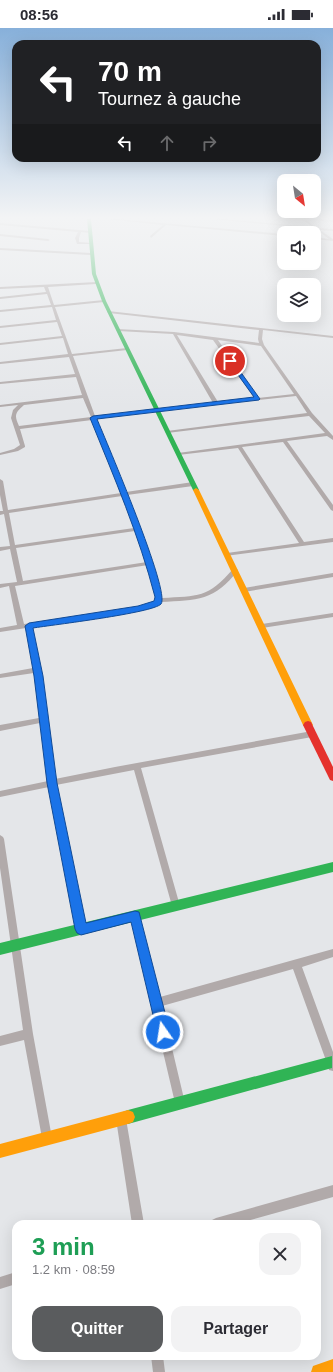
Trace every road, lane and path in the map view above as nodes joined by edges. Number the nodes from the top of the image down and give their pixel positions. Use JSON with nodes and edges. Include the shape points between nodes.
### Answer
{"nodes":[{"id":1,"x":96,"y":284,"type":"joint"},
{"id":2,"x":46,"y":286,"type":"junction"},
{"id":3,"x":0,"y":288,"type":"edge"},
{"id":4,"x":48,"y":293,"type":"junction"},
{"id":5,"x":0,"y":298,"type":"edge"},
{"id":6,"x":104,"y":301,"type":"junction"},
{"id":7,"x":52,"y":306,"type":"junction"},
{"id":8,"x":0,"y":311,"type":"edge"},
{"id":9,"x":109,"y":312,"type":"junction"},
{"id":10,"x":58,"y":321,"type":"junction"},
{"id":11,"x":0,"y":327,"type":"edge"},
{"id":12,"x":261,"y":329,"type":"junction"},
{"id":13,"x":118,"y":330,"type":"junction"},
{"id":14,"x":174,"y":333,"type":"junction"},
{"id":15,"x":64,"y":337,"type":"junction"},
{"id":16,"x":333,"y":337,"type":"edge"},
{"id":17,"x":215,"y":339,"type":"junction"},
{"id":18,"x":0,"y":344,"type":"edge"},
{"id":19,"x":262,"y":344,"type":"junction"},
{"id":20,"x":127,"y":349,"type":"junction"},
{"id":21,"x":72,"y":356,"type":"junction"},
{"id":22,"x":0,"y":363,"type":"edge"},
{"id":23,"x":78,"y":375,"type":"junction"},
{"id":24,"x":0,"y":383,"type":"edge"},
{"id":25,"x":297,"y":395,"type":"junction"},
{"id":26,"x":85,"y":396,"type":"junction"},
{"id":27,"x":257,"y":399,"type":"junction"},
{"id":28,"x":22,"y":404,"type":"junction"},
{"id":29,"x":216,"y":404,"type":"junction"},
{"id":30,"x":0,"y":406,"type":"edge"},
{"id":31,"x":156,"y":410,"type":"junction"},
{"id":32,"x":310,"y":414,"type":"junction"},
{"id":33,"x":93,"y":418,"type":"junction"},
{"id":34,"x":17,"y":428,"type":"junction"},
{"id":35,"x":167,"y":432,"type":"junction"},
{"id":36,"x":329,"y":434,"type":"junction"},
{"id":37,"x":333,"y":439,"type":"edge"},
{"id":38,"x":285,"y":440,"type":"junction"},
{"id":39,"x":240,"y":447,"type":"junction"},
{"id":40,"x":0,"y":454,"type":"edge"},
{"id":41,"x":178,"y":454,"type":"junction"},
{"id":42,"x":0,"y":481,"type":"edge"},
{"id":43,"x":193,"y":484,"type":"junction"},
{"id":44,"x":124,"y":494,"type":"junction"},
{"id":45,"x":333,"y":509,"type":"edge"},
{"id":46,"x":3,"y":513,"type":"edge"},
{"id":47,"x":137,"y":528,"type":"junction"},
{"id":48,"x":333,"y":540,"type":"edge"},
{"id":49,"x":302,"y":544,"type":"junction"},
{"id":50,"x":12,"y":547,"type":"junction"},
{"id":51,"x":0,"y":549,"type":"edge"},
{"id":52,"x":227,"y":555,"type":"junction"},
{"id":53,"x":150,"y":564,"type":"junction"},
{"id":54,"x":235,"y":570,"type":"junction"},
{"id":55,"x":333,"y":575,"type":"edge"},
{"id":56,"x":12,"y":584,"type":"junction"},
{"id":57,"x":20,"y":584,"type":"junction"},
{"id":58,"x":0,"y":586,"type":"edge"},
{"id":59,"x":244,"y":590,"type":"junction"},
{"id":60,"x":159,"y":600,"type":"junction"},
{"id":61,"x":333,"y":615,"type":"edge"},
{"id":62,"x":29,"y":626,"type":"junction"},
{"id":63,"x":262,"y":626,"type":"junction"},
{"id":64,"x":21,"y":627,"type":"junction"},
{"id":65,"x":0,"y":630,"type":"edge"},
{"id":66,"x":37,"y":670,"type":"junction"},
{"id":67,"x":0,"y":676,"type":"edge"},
{"id":68,"x":43,"y":720,"type":"junction"},
{"id":69,"x":0,"y":728,"type":"edge"},
{"id":70,"x":312,"y":734,"type":"junction"},
{"id":71,"x":137,"y":766,"type":"junction"},
{"id":72,"x":333,"y":777,"type":"edge"},
{"id":73,"x":52,"y":783,"type":"junction"},
{"id":74,"x":0,"y":794,"type":"edge"},
{"id":75,"x":0,"y":839,"type":"edge"},
{"id":76,"x":333,"y":867,"type":"edge"},
{"id":77,"x":176,"y":906,"type":"junction"},
{"id":78,"x":135,"y":916,"type":"junction"},
{"id":79,"x":81,"y":929,"type":"junction"},
{"id":80,"x":16,"y":945,"type":"junction"},
{"id":81,"x":0,"y":949,"type":"edge"},
{"id":82,"x":333,"y":953,"type":"edge"},
{"id":83,"x":296,"y":964,"type":"junction"},
{"id":84,"x":157,"y":1003,"type":"junction"},
{"id":85,"x":28,"y":1034,"type":"junction"},
{"id":86,"x":0,"y":1041,"type":"edge"},
{"id":87,"x":332,"y":1064,"type":"edge"},
{"id":88,"x":180,"y":1103,"type":"junction"},
{"id":89,"x":121,"y":1119,"type":"junction"},
{"id":90,"x":47,"y":1138,"type":"junction"},
{"id":91,"x":0,"y":1151,"type":"edge"},
{"id":92,"x":333,"y":1191,"type":"edge"},
{"id":93,"x":137,"y":1220,"type":"edge"},
{"id":94,"x":230,"y":1220,"type":"edge"},
{"id":95,"x":12,"y":1279,"type":"edge"},
{"id":96,"x":0,"y":1283,"type":"edge"},
{"id":97,"x":158,"y":1360,"type":"edge"},
{"id":98,"x":333,"y":1367,"type":"edge"},
{"id":99,"x":159,"y":1372,"type":"edge"},
{"id":100,"x":319,"y":1372,"type":"edge"}],
"edges":[{"from":1,"to":2,"type":"street"},
{"from":1,"to":6,"type":"street"},
{"from":2,"to":3,"type":"street"},
{"from":2,"to":4,"type":"street"},
{"from":4,"to":5,"type":"street"},
{"from":4,"to":7,"type":"street"},
{"from":6,"to":7,"type":"street"},
{"from":6,"to":9,"type":"street"},
{"from":7,"to":8,"type":"street"},
{"from":7,"to":10,"type":"street"},
{"from":9,"to":12,"type":"street"},
{"from":9,"to":13,"type":"street"},
{"from":10,"to":11,"type":"street"},
{"from":10,"to":15,"type":"street"},
{"from":12,"to":16,"type":"street"},
{"from":12,"to":19,"type":"street"},
{"from":13,"to":14,"type":"street"},
{"from":13,"to":20,"type":"street"},
{"from":14,"to":17,"type":"street"},
{"from":14,"to":29,"type":"street"},
{"from":15,"to":18,"type":"street"},
{"from":15,"to":21,"type":"street"},
{"from":17,"to":19,"type":"street"},
{"from":17,"to":27,"type":"street"},
{"from":19,"to":25,"type":"street"},
{"from":20,"to":21,"type":"street"},
{"from":20,"to":31,"type":"street"},
{"from":21,"to":22,"type":"street"},
{"from":21,"to":23,"type":"street"},
{"from":23,"to":24,"type":"street"},
{"from":23,"to":26,"type":"street"},
{"from":25,"to":27,"type":"street"},
{"from":25,"to":32,"type":"street"},
{"from":26,"to":28,"type":"street"},
{"from":26,"to":33,"type":"street"},
{"from":27,"to":29,"type":"street"},
{"from":28,"to":30,"type":"street"},
{"from":28,"to":34,"type":"street","via":[[13,414]]},
{"from":29,"to":31,"type":"street"},
{"from":31,"to":33,"type":"street"},
{"from":31,"to":35,"type":"street"},
{"from":32,"to":35,"type":"street"},
{"from":32,"to":36,"type":"street"},
{"from":33,"to":34,"type":"street"},
{"from":33,"to":44,"type":"street"},
{"from":34,"to":40,"type":"street","via":[[23,446]]},
{"from":35,"to":41,"type":"street"},
{"from":36,"to":37,"type":"street"},
{"from":36,"to":38,"type":"street"},
{"from":38,"to":39,"type":"street"},
{"from":38,"to":45,"type":"street"},
{"from":39,"to":41,"type":"street"},
{"from":39,"to":49,"type":"street"},
{"from":41,"to":43,"type":"street"},
{"from":42,"to":46,"type":"street"},
{"from":43,"to":44,"type":"street"},
{"from":43,"to":52,"type":"street"},
{"from":44,"to":46,"type":"street"},
{"from":44,"to":47,"type":"street"},
{"from":46,"to":50,"type":"street"},
{"from":47,"to":50,"type":"street"},
{"from":47,"to":53,"type":"street"},
{"from":48,"to":49,"type":"street"},
{"from":49,"to":52,"type":"street"},
{"from":50,"to":51,"type":"street"},
{"from":50,"to":57,"type":"street"},
{"from":52,"to":54,"type":"street"},
{"from":53,"to":57,"type":"street"},
{"from":53,"to":60,"type":"street"},
{"from":54,"to":59,"type":"street"},
{"from":54,"to":60,"type":"street","via":[[212,594]]},
{"from":55,"to":59,"type":"street"},
{"from":56,"to":57,"type":"street"},
{"from":56,"to":58,"type":"street"},
{"from":56,"to":64,"type":"street"},
{"from":59,"to":63,"type":"street"},
{"from":60,"to":62,"type":"street","via":[[154,605],[138,609]]},
{"from":61,"to":63,"type":"street"},
{"from":62,"to":64,"type":"street"},
{"from":62,"to":66,"type":"street"},
{"from":63,"to":70,"type":"street"},
{"from":64,"to":65,"type":"street"},
{"from":66,"to":67,"type":"street"},
{"from":66,"to":68,"type":"street"},
{"from":68,"to":69,"type":"street"},
{"from":68,"to":73,"type":"street"},
{"from":70,"to":71,"type":"street"},
{"from":70,"to":72,"type":"street"},
{"from":71,"to":73,"type":"street"},
{"from":71,"to":77,"type":"street"},
{"from":73,"to":74,"type":"street"},
{"from":73,"to":79,"type":"street"},
{"from":75,"to":80,"type":"street"},
{"from":76,"to":77,"type":"street"},
{"from":77,"to":78,"type":"street"},
{"from":78,"to":79,"type":"street"},
{"from":78,"to":84,"type":"street"},
{"from":79,"to":80,"type":"street"},
{"from":80,"to":81,"type":"street"},
{"from":80,"to":85,"type":"street"},
{"from":82,"to":83,"type":"street"},
{"from":83,"to":84,"type":"street"},
{"from":83,"to":87,"type":"street"},
{"from":84,"to":88,"type":"street"},
{"from":85,"to":86,"type":"street"},
{"from":85,"to":90,"type":"street"},
{"from":87,"to":88,"type":"street"},
{"from":88,"to":89,"type":"street"},
{"from":89,"to":90,"type":"street"},
{"from":89,"to":93,"type":"street"},
{"from":90,"to":91,"type":"street"},
{"from":92,"to":94,"type":"street"},
{"from":95,"to":96,"type":"street"},
{"from":97,"to":99,"type":"street"},
{"from":98,"to":100,"type":"street"}]}
